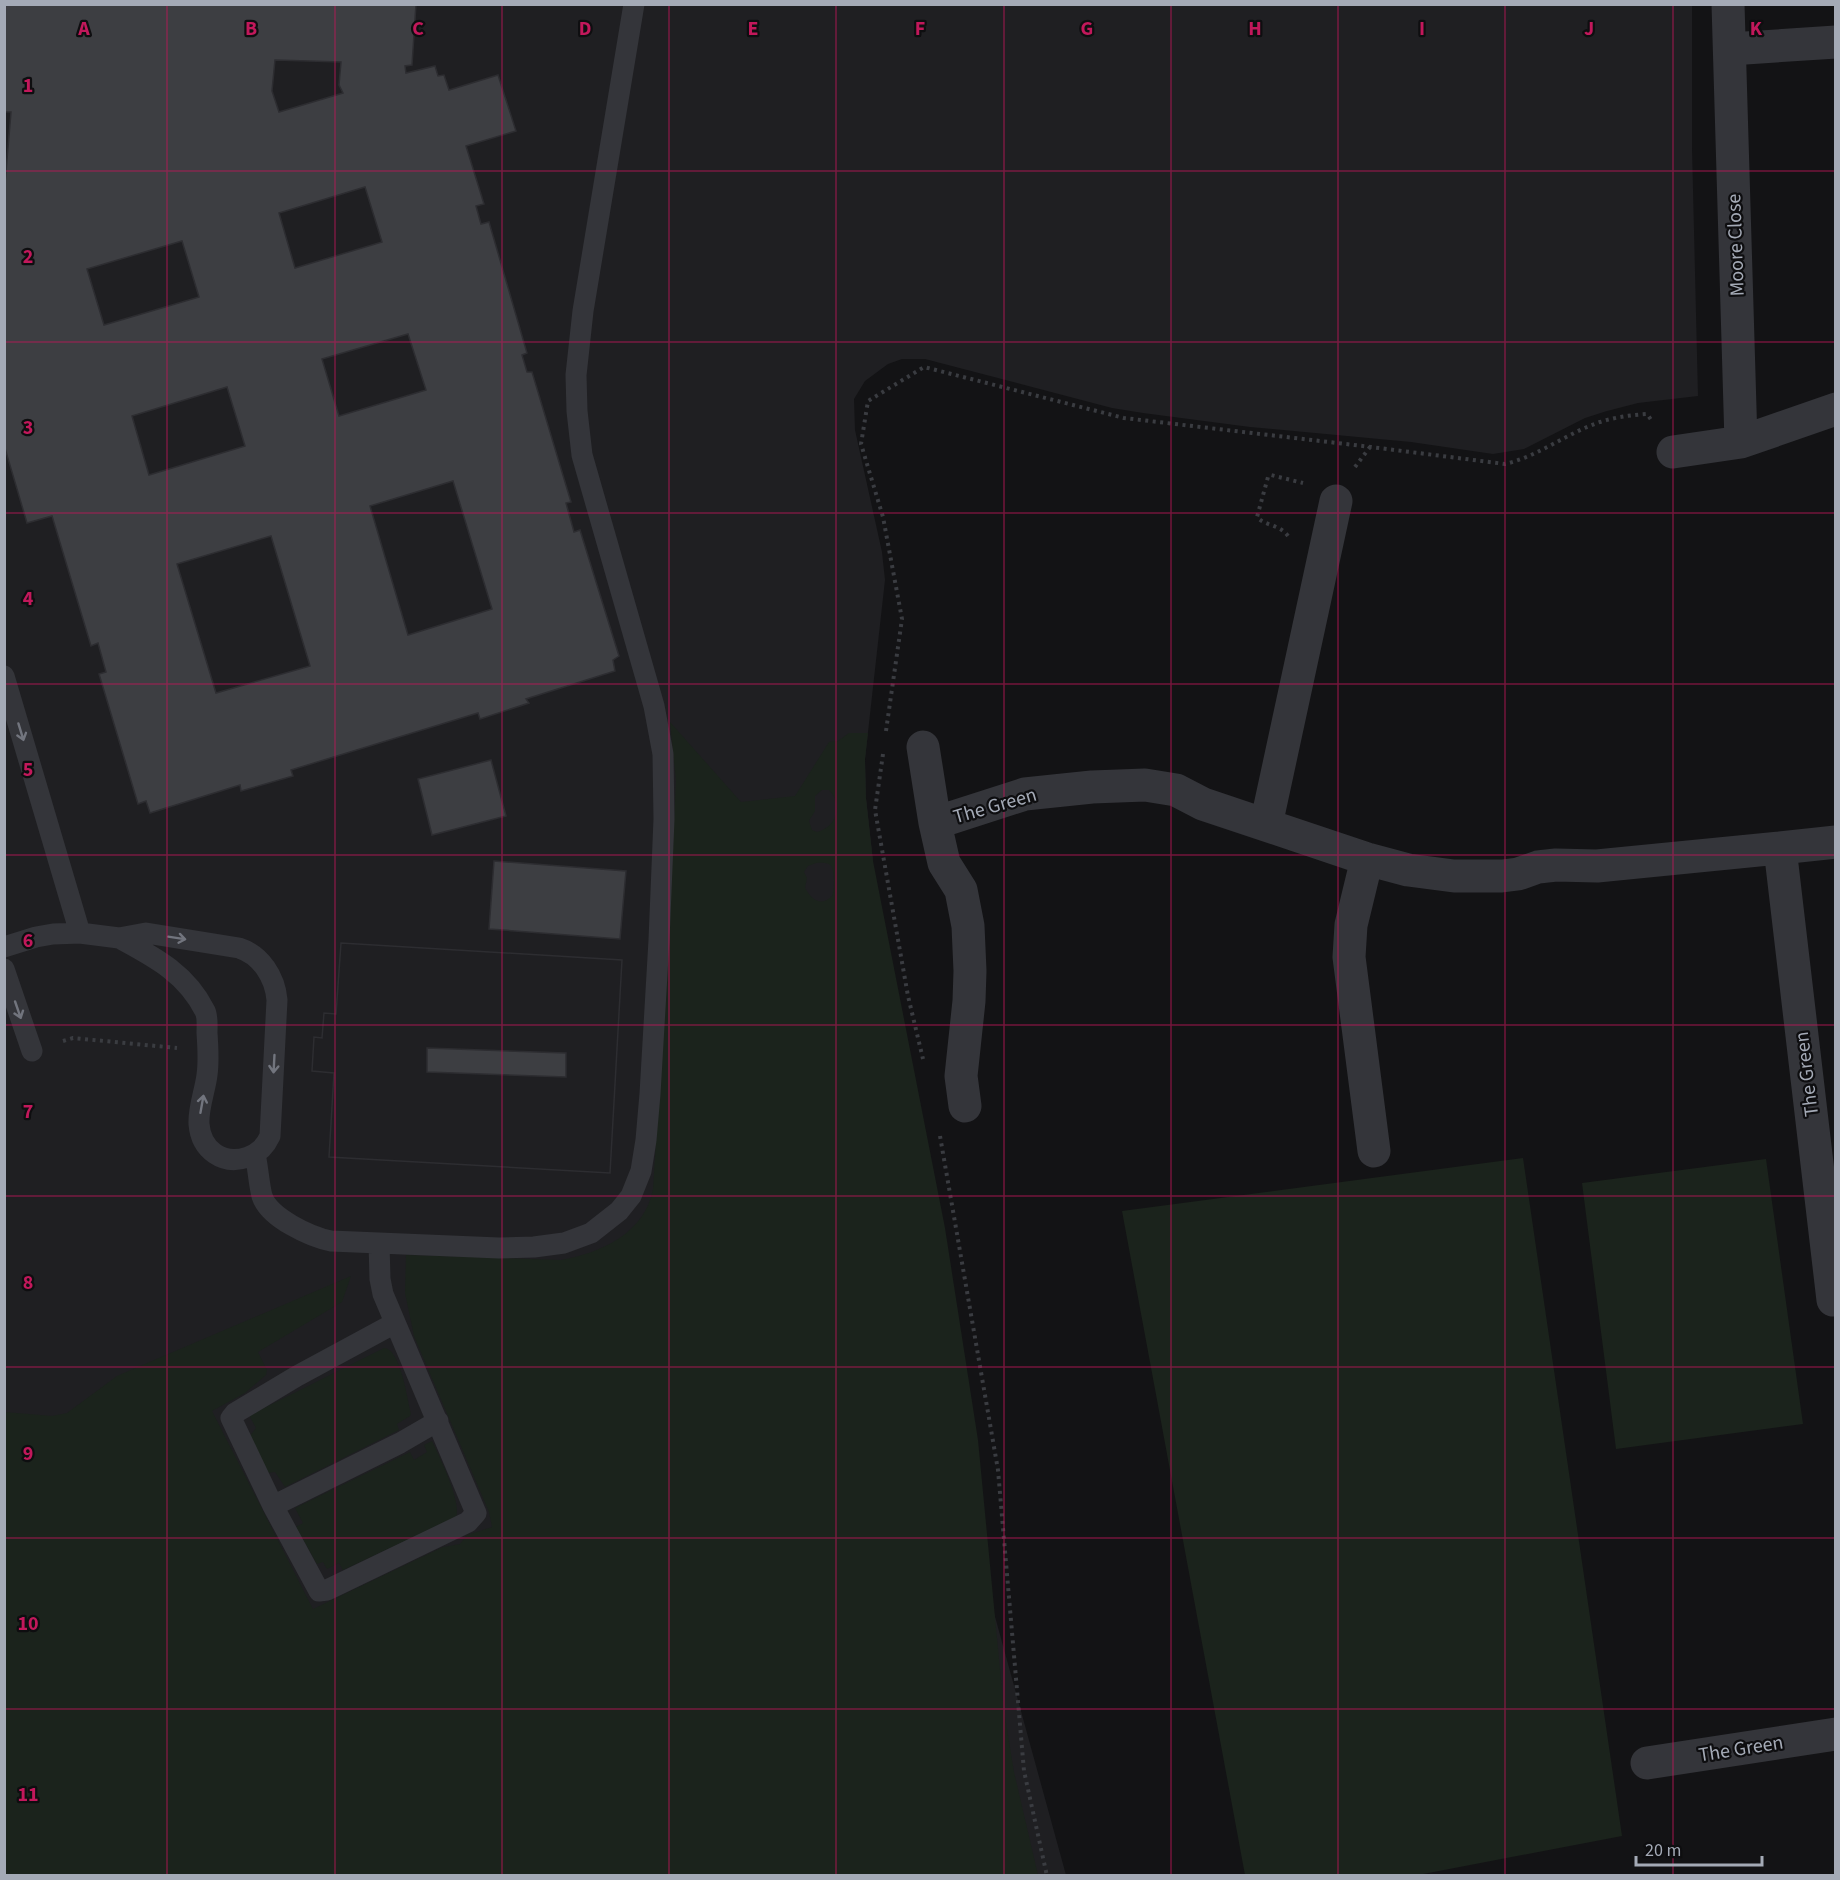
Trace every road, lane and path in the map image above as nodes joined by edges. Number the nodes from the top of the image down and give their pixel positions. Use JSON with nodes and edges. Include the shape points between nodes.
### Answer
{"nodes":[{"id":1,"x":634,"y":4,"type":"edge"},
{"id":2,"x":1728,"y":4,"type":"edge"},
{"id":3,"x":1836,"y":42,"type":"edge"},
{"id":4,"x":1730,"y":49,"type":"junction"},
{"id":5,"x":1836,"y":410,"type":"edge"},
{"id":6,"x":1741,"y":442,"type":"junction"},
{"id":7,"x":1673,"y":452,"type":"joint"},
{"id":8,"x":1304,"y":483,"type":"dead end"},
{"id":9,"x":1336,"y":501,"type":"dead end"},
{"id":10,"x":1289,"y":538,"type":"dead end"},
{"id":11,"x":4,"y":676,"type":"edge"},
{"id":12,"x":886,"y":732,"type":"dead end"},
{"id":13,"x":884,"y":743,"type":"dead end"},
{"id":14,"x":923,"y":747,"type":"dead end"},
{"id":15,"x":935,"y":823,"type":"junction"},
{"id":16,"x":1266,"y":825,"type":"junction"},
{"id":17,"x":1836,"y":842,"type":"edge"},
{"id":18,"x":1780,"y":848,"type":"junction"},
{"id":19,"x":1367,"y":859,"type":"junction"},
{"id":20,"x":80,"y":933,"type":"junction"},
{"id":21,"x":119,"y":938,"type":"junction"},
{"id":22,"x":4,"y":947,"type":"edge"},
{"id":23,"x":4,"y":969,"type":"edge"},
{"id":24,"x":32,"y":1050,"type":"joint"},
{"id":25,"x":209,"y":1051,"type":"junction"},
{"id":26,"x":923,"y":1062,"type":"dead end"},
{"id":27,"x":965,"y":1106,"type":"dead end"},
{"id":28,"x":938,"y":1127,"type":"dead end"},
{"id":29,"x":1374,"y":1151,"type":"dead end"},
{"id":30,"x":255,"y":1154,"type":"junction"},
{"id":31,"x":379,"y":1243,"type":"junction"},
{"id":32,"x":1835,"y":1302,"type":"edge"},
{"id":33,"x":395,"y":1323,"type":"junction"},
{"id":34,"x":438,"y":1421,"type":"junction"},
{"id":35,"x":273,"y":1506,"type":"junction"},
{"id":36,"x":1836,"y":1734,"type":"edge"},
{"id":37,"x":1647,"y":1763,"type":"dead end"},
{"id":38,"x":1047,"y":1875,"type":"edge"}],
"edges":[{"from":1,"to":31,"type":"lane","via":[[588,278],[576,375],[582,454],[654,706],[663,754],[659,940],[641,1171],[631,1196],[619,1211],[591,1233],[564,1243],[521,1248]]},
{"from":2,"to":4,"type":"street","name":"Moore Close"},
{"from":3,"to":4,"type":"street"},
{"from":4,"to":6,"type":"street","name":"Moore Close"},
{"from":5,"to":6,"type":"street"},
{"from":6,"to":7,"type":"street"},
{"from":7,"to":12,"type":"path","via":[[1647,414],[1599,423],[1505,464],[1124,418],[924,367],[868,401],[861,444],[883,517],[902,620]]},
{"from":8,"to":10,"type":"path","via":[[1269,476],[1265,486],[1257,517],[1279,527]]},
{"from":9,"to":16,"type":"street"},
{"from":11,"to":20,"type":"lane","one_way":true},
{"from":13,"to":26,"type":"path","via":[[875,810]]},
{"from":14,"to":15,"type":"street"},
{"from":15,"to":16,"type":"street","name":"The Green","via":[[1025,794],[1145,785],[1176,790],[1203,804]]},
{"from":15,"to":27,"type":"street","name":"The Green","via":[[944,863],[962,890],[968,926],[969,1001],[960,1076]]},
{"from":16,"to":19,"type":"street","name":"The Green"},
{"from":17,"to":18,"type":"street","name":"The Green"},
{"from":18,"to":19,"type":"street","name":"The Green","via":[[1597,866],[1542,866],[1502,876],[1454,876]]},
{"from":18,"to":32,"type":"street","name":"The Green"},
{"from":19,"to":29,"type":"street","via":[[1351,925],[1349,957]]},
{"from":20,"to":21,"type":"lane"},
{"from":20,"to":22,"type":"lane","via":[[47,935]]},
{"from":21,"to":25,"type":"lane","via":[[152,955],[183,980],[206,1013]]},
{"from":21,"to":30,"type":"lane","one_way":true,"via":[[146,933],[239,948],[252,954],[267,970],[277,1000],[270,1132],[267,1144]]},
{"from":23,"to":24,"type":"lane","one_way":true},
{"from":24,"to":25,"type":"path","via":[[73,1038]]},
{"from":30,"to":25,"type":"lane","one_way":true,"via":[[236,1160],[220,1158],[208,1148],[201,1132],[200,1113]]},
{"from":28,"to":38,"type":"path","via":[[998,1470],[1024,1771]]},
{"from":30,"to":31,"type":"lane","via":[[265,1202],[286,1221],[320,1239]]},
{"from":31,"to":33,"type":"lane","via":[[382,1290]]},
{"from":33,"to":34,"type":"lane"},
{"from":33,"to":35,"type":"lane","via":[[232,1415],[231,1421]]},
{"from":34,"to":35,"type":"lane"},
{"from":34,"to":35,"type":"lane","via":[[475,1509],[468,1522],[319,1591]]},
{"from":36,"to":37,"type":"street","name":"The Green"}]}
